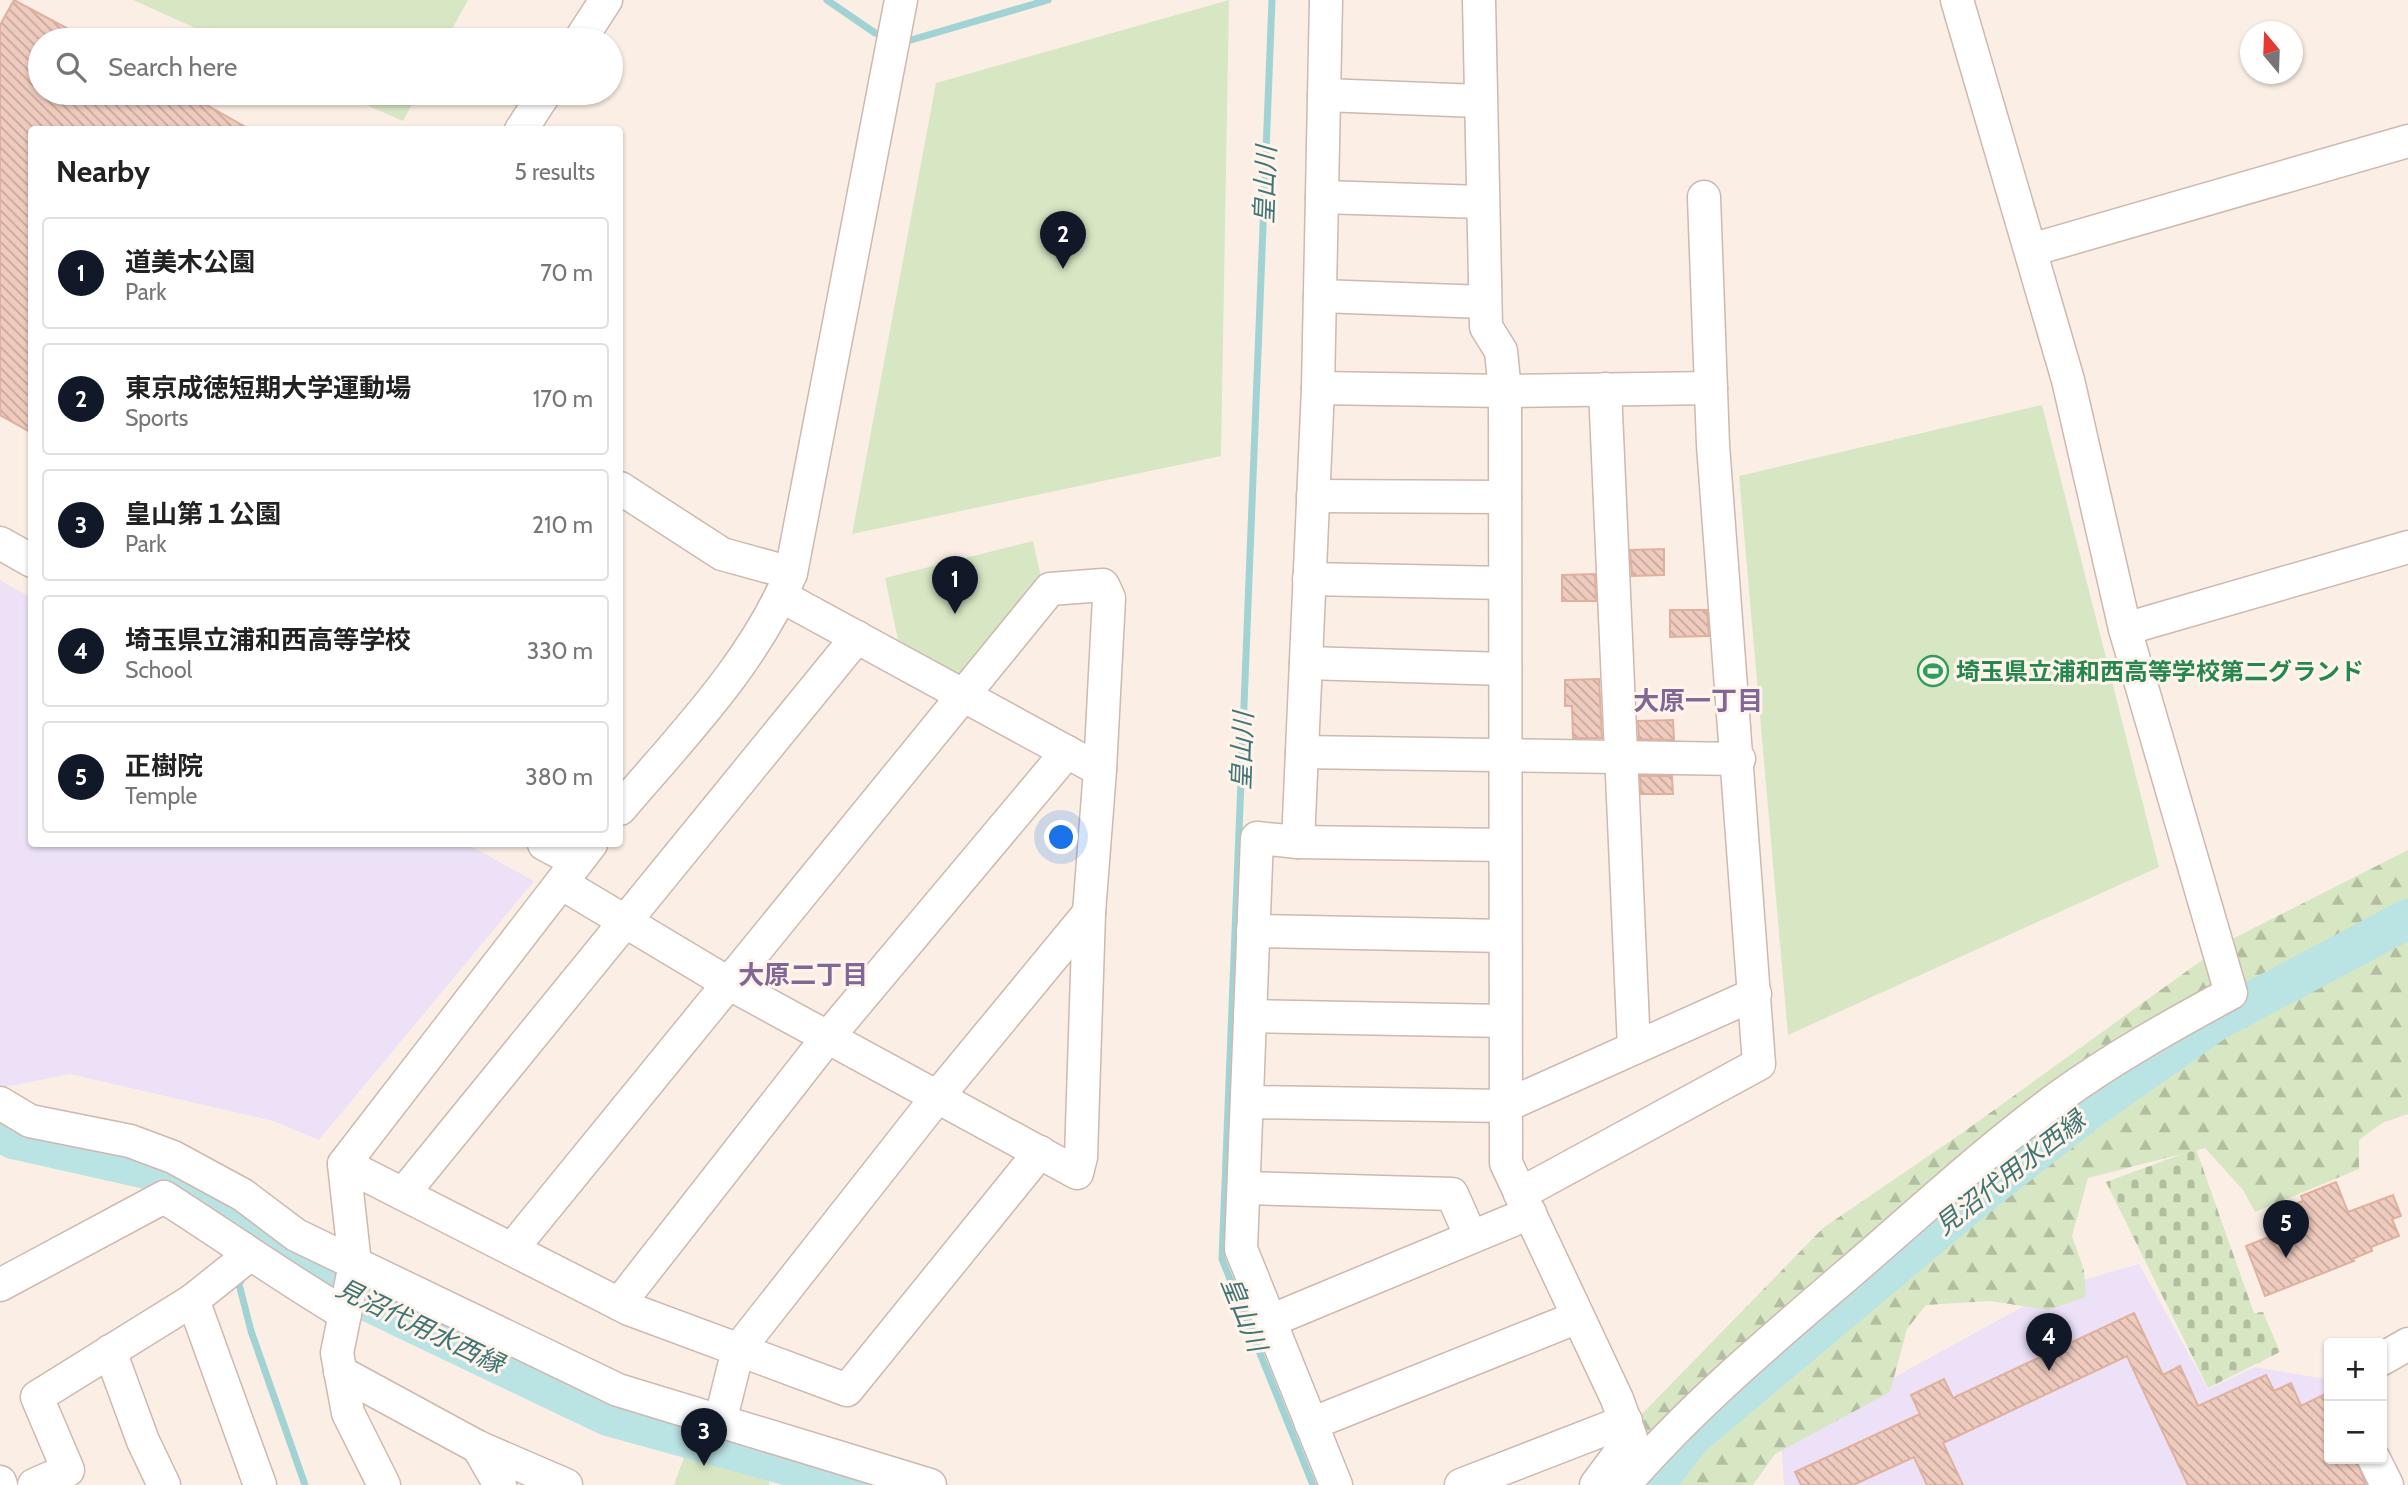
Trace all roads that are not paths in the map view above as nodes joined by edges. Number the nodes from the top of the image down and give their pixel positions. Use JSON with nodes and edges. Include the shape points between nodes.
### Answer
{"nodes":[{"id":1,"x":606,"y":0,"type":"edge"},
{"id":2,"x":901,"y":0,"type":"edge"},
{"id":3,"x":1326,"y":0,"type":"edge"},
{"id":4,"x":1479,"y":0,"type":"edge"},
{"id":5,"x":1957,"y":0,"type":"edge"},
{"id":6,"x":588,"y":28,"type":"edge"},
{"id":7,"x":1324,"y":95,"type":"junction"},
{"id":8,"x":1479,"y":101,"type":"junction"},
{"id":9,"x":537,"y":105,"type":"edge"},
{"id":10,"x":524,"y":126,"type":"edge"},
{"id":11,"x":2408,"y":141,"type":"edge"},
{"id":12,"x":1322,"y":197,"type":"junction"},
{"id":13,"x":1704,"y":197,"type":"dead end"},
{"id":14,"x":1482,"y":202,"type":"junction"},
{"id":15,"x":2031,"y":250,"type":"junction"},
{"id":16,"x":1320,"y":296,"type":"junction"},
{"id":17,"x":1485,"y":302,"type":"junction"},
{"id":18,"x":1318,"y":388,"type":"junction"},
{"id":19,"x":1711,"y":388,"type":"junction"},
{"id":20,"x":1605,"y":389,"type":"junction"},
{"id":21,"x":1505,"y":391,"type":"junction"},
{"id":22,"x":623,"y":490,"type":"edge"},
{"id":23,"x":1313,"y":496,"type":"junction"},
{"id":24,"x":1505,"y":496,"type":"junction"},
{"id":25,"x":0,"y":543,"type":"edge"},
{"id":26,"x":2408,"y":547,"type":"edge"},
{"id":27,"x":28,"y":559,"type":"edge"},
{"id":28,"x":1309,"y":579,"type":"junction"},
{"id":29,"x":1505,"y":583,"type":"junction"},
{"id":30,"x":786,"y":584,"type":"junction"},
{"id":31,"x":2125,"y":629,"type":"junction"},
{"id":32,"x":857,"y":637,"type":"junction"},
{"id":33,"x":1306,"y":663,"type":"junction"},
{"id":34,"x":1505,"y":669,"type":"junction"},
{"id":35,"x":963,"y":695,"type":"junction"},
{"id":36,"x":1067,"y":752,"type":"junction"},
{"id":37,"x":1302,"y":752,"type":"junction"},
{"id":38,"x":1505,"y":755,"type":"junction"},
{"id":39,"x":1620,"y":757,"type":"junction"},
{"id":40,"x":1739,"y":759,"type":"junction"},
{"id":41,"x":1100,"y":771,"type":"junction"},
{"id":42,"x":623,"y":805,"type":"edge"},
{"id":43,"x":1298,"y":842,"type":"junction"},
{"id":44,"x":1505,"y":845,"type":"junction"},
{"id":45,"x":549,"y":847,"type":"edge"},
{"id":46,"x":576,"y":862,"type":"edge"},
{"id":47,"x":1089,"y":913,"type":"junction"},
{"id":48,"x":623,"y":920,"type":"junction"},
{"id":49,"x":1253,"y":931,"type":"junction"},
{"id":50,"x":1505,"y":936,"type":"junction"},
{"id":51,"x":728,"y":982,"type":"junction"},
{"id":52,"x":1755,"y":995,"type":"junction"},
{"id":53,"x":1250,"y":1016,"type":"junction"},
{"id":54,"x":1505,"y":1021,"type":"junction"},
{"id":55,"x":828,"y":1037,"type":"junction"},
{"id":56,"x":1634,"y":1048,"type":"junction"},
{"id":57,"x":938,"y":1096,"type":"junction"},
{"id":58,"x":1247,"y":1102,"type":"junction"},
{"id":59,"x":0,"y":1104,"type":"edge"},
{"id":60,"x":1505,"y":1106,"type":"junction"},
{"id":61,"x":1040,"y":1152,"type":"junction"},
{"id":62,"x":344,"y":1164,"type":"junction"},
{"id":63,"x":1244,"y":1188,"type":"junction"},
{"id":64,"x":403,"y":1194,"type":"junction"},
{"id":65,"x":1525,"y":1203,"type":"junction"},
{"id":66,"x":1471,"y":1237,"type":"junction"},
{"id":67,"x":242,"y":1248,"type":"junction"},
{"id":68,"x":512,"y":1250,"type":"junction"},
{"id":69,"x":355,"y":1264,"type":"junction"},
{"id":70,"x":0,"y":1285,"type":"edge"},
{"id":71,"x":193,"y":1300,"type":"junction"},
{"id":72,"x":619,"y":1304,"type":"junction"},
{"id":73,"x":345,"y":1314,"type":"junction"},
{"id":74,"x":1578,"y":1317,"type":"junction"},
{"id":75,"x":1270,"y":1321,"type":"junction"},
{"id":76,"x":2408,"y":1343,"type":"edge"},
{"id":77,"x":738,"y":1350,"type":"junction"},
{"id":78,"x":110,"y":1351,"type":"junction"},
{"id":79,"x":2387,"y":1356,"type":"edge"},
{"id":80,"x":340,"y":1371,"type":"junction"},
{"id":81,"x":1626,"y":1421,"type":"junction"},
{"id":82,"x":720,"y":1422,"type":"junction"},
{"id":83,"x":1311,"y":1424,"type":"junction"},
{"id":84,"x":478,"y":1447,"type":"junction"},
{"id":85,"x":2376,"y":1464,"type":"edge"},
{"id":86,"x":34,"y":1485,"type":"edge"},
{"id":87,"x":164,"y":1485,"type":"edge"},
{"id":88,"x":260,"y":1485,"type":"edge"},
{"id":89,"x":384,"y":1485,"type":"edge"},
{"id":90,"x":500,"y":1485,"type":"edge"},
{"id":91,"x":566,"y":1485,"type":"edge"},
{"id":92,"x":930,"y":1485,"type":"edge"},
{"id":93,"x":1336,"y":1485,"type":"edge"},
{"id":94,"x":1461,"y":1485,"type":"edge"},
{"id":95,"x":1596,"y":1485,"type":"edge"},
{"id":96,"x":1624,"y":1485,"type":"edge"},
{"id":97,"x":2386,"y":1485,"type":"edge"}],
"edges":[{"from":1,"to":6,"type":"street"},
{"from":2,"to":30,"type":"street"},
{"from":3,"to":7,"type":"street"},
{"from":4,"to":8,"type":"street"},
{"from":5,"to":15,"type":"street"},
{"from":7,"to":8,"type":"street"},
{"from":7,"to":12,"type":"street"},
{"from":8,"to":14,"type":"street"},
{"from":9,"to":10,"type":"street"},
{"from":11,"to":15,"type":"street"},
{"from":12,"to":14,"type":"street"},
{"from":12,"to":16,"type":"street"},
{"from":13,"to":19,"type":"street"},
{"from":14,"to":17,"type":"street"},
{"from":15,"to":31,"type":"street","via":[[2068,380]]},
{"from":16,"to":17,"type":"street"},
{"from":16,"to":18,"type":"street"},
{"from":17,"to":21,"type":"street","via":[[1486,327],[1501,351]]},
{"from":18,"to":21,"type":"street"},
{"from":18,"to":23,"type":"street"},
{"from":19,"to":20,"type":"street"},
{"from":19,"to":40,"type":"street"},
{"from":20,"to":21,"type":"street"},
{"from":20,"to":39,"type":"street"},
{"from":21,"to":24,"type":"street"},
{"from":22,"to":30,"type":"street","via":[[722,554]]},
{"from":23,"to":24,"type":"street"},
{"from":23,"to":28,"type":"street"},
{"from":24,"to":29,"type":"street"},
{"from":25,"to":27,"type":"street"},
{"from":26,"to":31,"type":"street"},
{"from":28,"to":29,"type":"street"},
{"from":28,"to":33,"type":"street"},
{"from":29,"to":34,"type":"street"},
{"from":30,"to":32,"type":"street"},
{"from":30,"to":42,"type":"street","via":[[764,628],[715,696]]},
{"from":31,"to":96,"type":"street","via":[[2231,993],[2055,1093],[1740,1367]]},
{"from":32,"to":35,"type":"street"},
{"from":32,"to":48,"type":"street"},
{"from":33,"to":34,"type":"street"},
{"from":33,"to":37,"type":"street"},
{"from":34,"to":38,"type":"street"},
{"from":35,"to":36,"type":"street"},
{"from":35,"to":41,"type":"street","via":[[1050,589],[1103,585],[1109,598]]},
{"from":35,"to":51,"type":"street"},
{"from":36,"to":41,"type":"street"},
{"from":36,"to":55,"type":"street"},
{"from":37,"to":38,"type":"street"},
{"from":37,"to":43,"type":"street"},
{"from":38,"to":39,"type":"street"},
{"from":38,"to":44,"type":"street"},
{"from":39,"to":40,"type":"street"},
{"from":39,"to":56,"type":"street"},
{"from":40,"to":52,"type":"street"},
{"from":41,"to":47,"type":"street"},
{"from":43,"to":44,"type":"street"},
{"from":43,"to":49,"type":"street","via":[[1257,838]]},
{"from":44,"to":50,"type":"street"},
{"from":45,"to":46,"type":"street"},
{"from":46,"to":48,"type":"street"},
{"from":46,"to":62,"type":"street"},
{"from":47,"to":57,"type":"street"},
{"from":47,"to":61,"type":"street","via":[[1082,1157],[1077,1173]]},
{"from":48,"to":51,"type":"street"},
{"from":48,"to":64,"type":"street"},
{"from":49,"to":50,"type":"street"},
{"from":49,"to":53,"type":"street"},
{"from":50,"to":54,"type":"street"},
{"from":51,"to":55,"type":"street"},
{"from":51,"to":68,"type":"street"},
{"from":52,"to":56,"type":"street"},
{"from":52,"to":65,"type":"street","via":[[1759,1064]]},
{"from":53,"to":54,"type":"street"},
{"from":53,"to":58,"type":"street"},
{"from":54,"to":60,"type":"street"},
{"from":55,"to":57,"type":"street"},
{"from":55,"to":72,"type":"street"},
{"from":56,"to":60,"type":"street"},
{"from":57,"to":61,"type":"street"},
{"from":57,"to":77,"type":"street"},
{"from":58,"to":60,"type":"street"},
{"from":58,"to":63,"type":"street"},
{"from":59,"to":69,"type":"street","via":[[30,1121],[130,1141],[173,1157],[243,1195],[296,1235]]},
{"from":60,"to":65,"type":"street","via":[[1506,1163]]},
{"from":61,"to":77,"type":"street","via":[[847,1390]]},
{"from":62,"to":64,"type":"street"},
{"from":62,"to":69,"type":"street"},
{"from":63,"to":66,"type":"street","via":[[1452,1194]]},
{"from":63,"to":75,"type":"street","via":[[1241,1249]]},
{"from":64,"to":68,"type":"street"},
{"from":65,"to":66,"type":"street"},
{"from":65,"to":74,"type":"street"},
{"from":66,"to":75,"type":"street"},
{"from":67,"to":70,"type":"street","via":[[164,1197]]},
{"from":67,"to":71,"type":"street","via":[[243,1260]]},
{"from":67,"to":73,"type":"street"},
{"from":68,"to":72,"type":"street"},
{"from":69,"to":73,"type":"street"},
{"from":69,"to":82,"type":"street","via":[[581,1375]]},
{"from":71,"to":78,"type":"street"},
{"from":71,"to":88,"type":"street"},
{"from":72,"to":77,"type":"street"},
{"from":73,"to":80,"type":"street","via":[[337,1353]]},
{"from":74,"to":81,"type":"street"},
{"from":74,"to":83,"type":"street"},
{"from":75,"to":83,"type":"street"},
{"from":76,"to":79,"type":"street"},
{"from":77,"to":82,"type":"street"},
{"from":78,"to":86,"type":"street","via":[[37,1397],[68,1470]]},
{"from":78,"to":87,"type":"street"},
{"from":80,"to":84,"type":"street"},
{"from":80,"to":89,"type":"street","via":[[348,1413]]},
{"from":81,"to":94,"type":"street"},
{"from":81,"to":95,"type":"street","via":[[1631,1438]]},
{"from":82,"to":92,"type":"street"},
{"from":83,"to":93,"type":"street"},
{"from":84,"to":90,"type":"street"},
{"from":84,"to":91,"type":"street"},
{"from":85,"to":97,"type":"street"}]}
